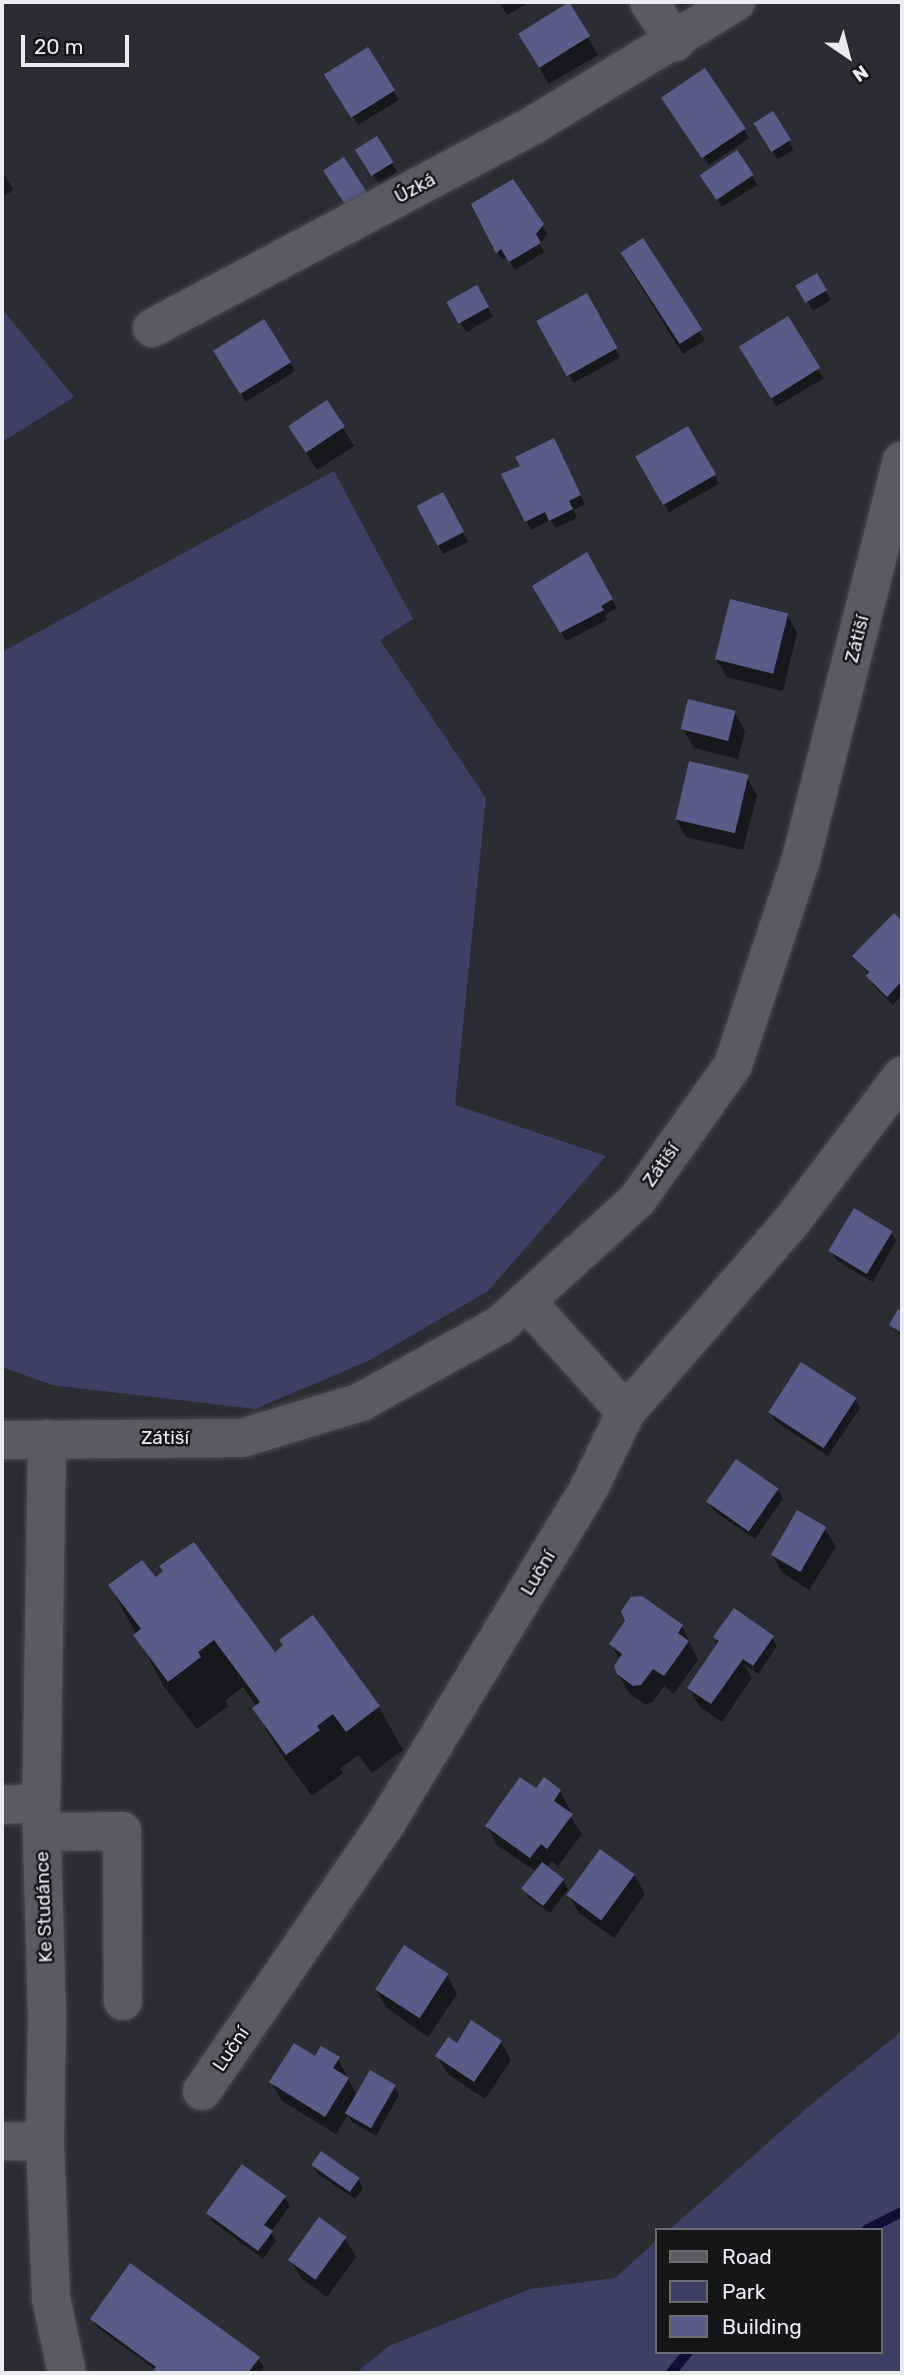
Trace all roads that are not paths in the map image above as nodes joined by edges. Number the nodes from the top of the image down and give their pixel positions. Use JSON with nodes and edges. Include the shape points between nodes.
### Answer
{"nodes":[{"id":1,"x":649,"y":2,"type":"edge"},
{"id":2,"x":737,"y":2,"type":"edge"},
{"id":3,"x":675,"y":42,"type":"junction"},
{"id":4,"x":152,"y":328,"type":"dead end"},
{"id":5,"x":902,"y":461,"type":"edge"},
{"id":6,"x":902,"y":1076,"type":"edge"},
{"id":7,"x":526,"y":1301,"type":"junction"},
{"id":8,"x":626,"y":1412,"type":"junction"},
{"id":9,"x":47,"y":1439,"type":"junction"},
{"id":10,"x":2,"y":1440,"type":"edge"},
{"id":11,"x":2,"y":1805,"type":"edge"},
{"id":12,"x":41,"y":1817,"type":"junction"},
{"id":13,"x":123,"y":2001,"type":"dead end"},
{"id":14,"x":202,"y":2091,"type":"dead end"},
{"id":15,"x":2,"y":2141,"type":"edge"},
{"id":16,"x":45,"y":2142,"type":"junction"},
{"id":17,"x":67,"y":2373,"type":"edge"}],
"edges":[{"from":1,"to":3,"type":"street"},
{"from":2,"to":3,"type":"street","name":"Úzká"},
{"from":3,"to":4,"type":"street","name":"Úzká","via":[[535,124]]},
{"from":5,"to":7,"type":"street","name":"Zátiší","via":[[800,863],[733,1065],[637,1200]]},
{"from":6,"to":8,"type":"street","name":"Luční","via":[[792,1221]]},
{"from":7,"to":8,"type":"street"},
{"from":7,"to":9,"type":"street","name":"Zátiší","via":[[500,1325],[361,1402],[242,1438]]},
{"from":8,"to":14,"type":"street","name":"Luční","via":[[590,1486],[385,1825]]},
{"from":9,"to":10,"type":"street","name":"Zátiší"},
{"from":9,"to":12,"type":"street","name":"Ke Studánce"},
{"from":11,"to":12,"type":"street"},
{"from":12,"to":13,"type":"street","via":[[122,1831]]},
{"from":12,"to":16,"type":"street","name":"Ke Studánce","via":[[47,2014]]},
{"from":15,"to":16,"type":"street"},
{"from":16,"to":17,"type":"street","name":"Ke Studánce","via":[[51,2298]]}]}
